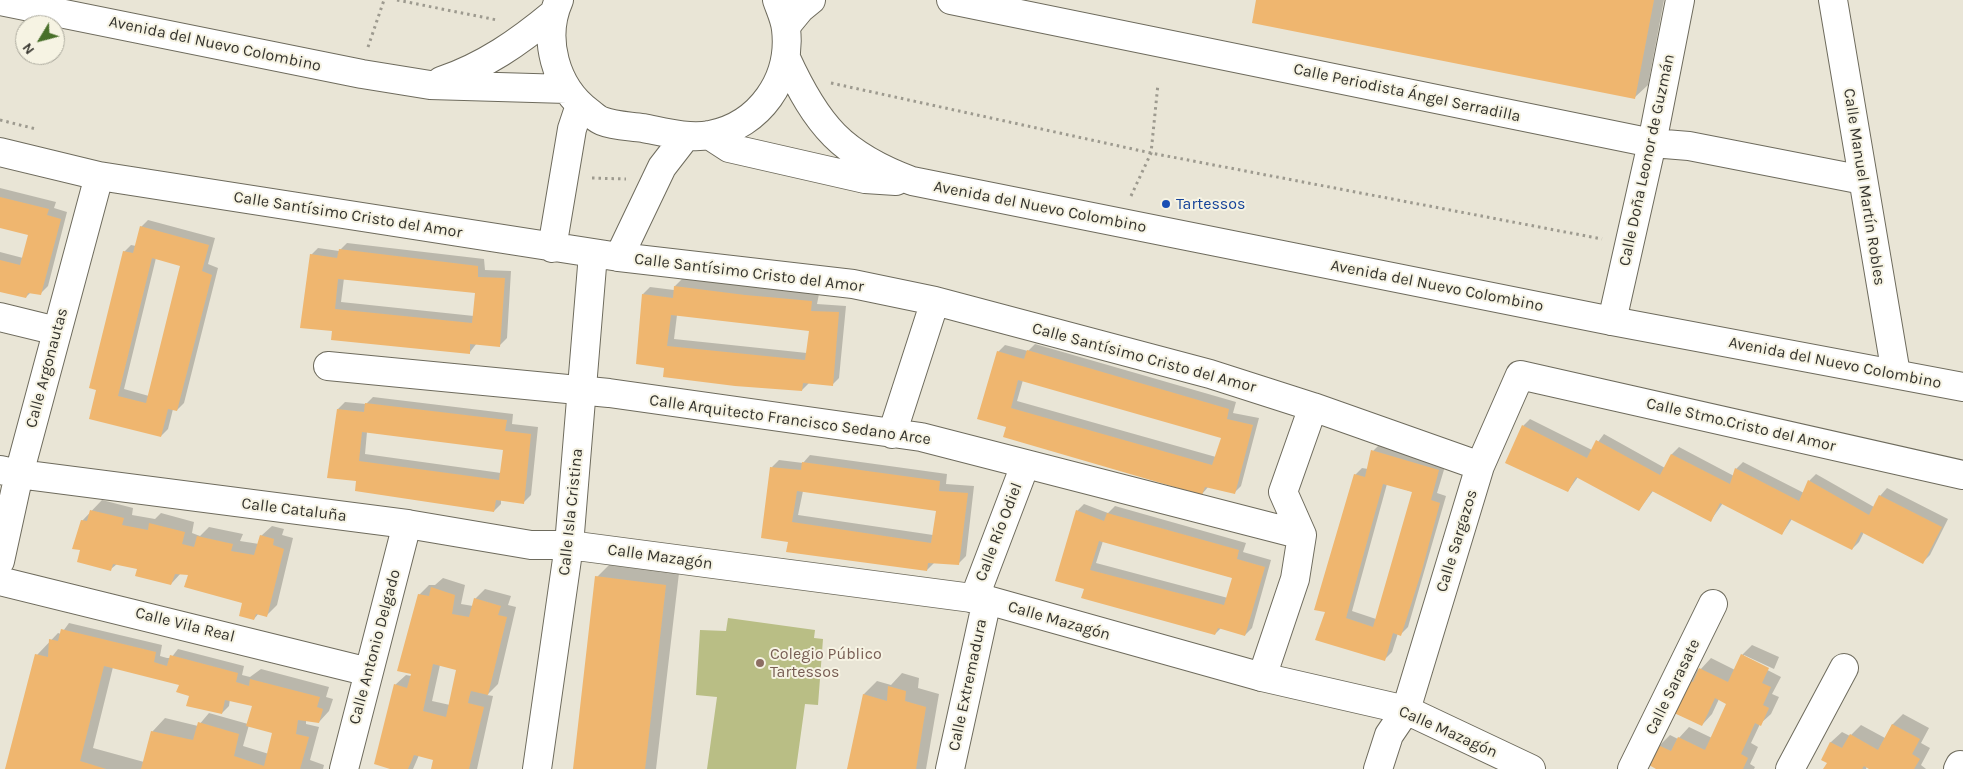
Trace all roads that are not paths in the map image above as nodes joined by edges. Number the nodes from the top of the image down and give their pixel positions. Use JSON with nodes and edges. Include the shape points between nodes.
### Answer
{"nodes":[{"id":1,"x":0,"y":0,"type":"edge"},
{"id":2,"x":777,"y":0,"type":"edge"},
{"id":3,"x":811,"y":0,"type":"edge"},
{"id":4,"x":951,"y":0,"type":"edge"},
{"id":5,"x":1680,"y":0,"type":"edge"},
{"id":6,"x":1833,"y":0,"type":"edge"},
{"id":7,"x":557,"y":6,"type":"edge"},
{"id":8,"x":786,"y":26,"type":"junction"},
{"id":9,"x":786,"y":58,"type":"junction"},
{"id":10,"x":430,"y":85,"type":"junction"},
{"id":11,"x":574,"y":97,"type":"junction"},
{"id":12,"x":698,"y":136,"type":"junction"},
{"id":13,"x":1652,"y":144,"type":"junction"},
{"id":14,"x":0,"y":152,"type":"edge"},
{"id":15,"x":99,"y":176,"type":"junction"},
{"id":16,"x":1863,"y":180,"type":"junction"},
{"id":17,"x":912,"y":181,"type":"junction"},
{"id":18,"x":552,"y":248,"type":"junction"},
{"id":19,"x":606,"y":256,"type":"junction"},
{"id":20,"x":935,"y":301,"type":"junction"},
{"id":21,"x":0,"y":316,"type":"edge"},
{"id":22,"x":1612,"y":321,"type":"junction"},
{"id":23,"x":57,"y":331,"type":"junction"},
{"id":24,"x":328,"y":366,"type":"dead end"},
{"id":25,"x":1896,"y":374,"type":"junction"},
{"id":26,"x":1520,"y":375,"type":"joint"},
{"id":27,"x":1963,"y":387,"type":"edge"},
{"id":28,"x":582,"y":391,"type":"junction"},
{"id":29,"x":1313,"y":407,"type":"junction"},
{"id":30,"x":892,"y":434,"type":"junction"},
{"id":31,"x":1024,"y":465,"type":"junction"},
{"id":32,"x":1480,"y":466,"type":"junction"},
{"id":33,"x":9,"y":472,"type":"edge"},
{"id":34,"x":1963,"y":475,"type":"edge"},
{"id":35,"x":407,"y":524,"type":"junction"},
{"id":36,"x":1302,"y":535,"type":"junction"},
{"id":37,"x":569,"y":545,"type":"junction"},
{"id":38,"x":0,"y":561,"type":"edge"},
{"id":39,"x":0,"y":582,"type":"edge"},
{"id":40,"x":981,"y":600,"type":"junction"},
{"id":41,"x":1713,"y":604,"type":"dead end"},
{"id":42,"x":1844,"y":668,"type":"dead end"},
{"id":43,"x":369,"y":672,"type":"junction"},
{"id":44,"x":1262,"y":677,"type":"junction"},
{"id":45,"x":1406,"y":710,"type":"junction"},
{"id":46,"x":344,"y":769,"type":"edge"},
{"id":47,"x":537,"y":769,"type":"edge"},
{"id":48,"x":950,"y":769,"type":"edge"},
{"id":49,"x":1378,"y":769,"type":"edge"},
{"id":50,"x":1531,"y":769,"type":"edge"},
{"id":51,"x":1632,"y":769,"type":"edge"},
{"id":52,"x":1790,"y":769,"type":"edge"}],
"edges":[{"from":1,"to":10,"type":"street","name":"Avenida del Nuevo Colombino"},
{"from":2,"to":8,"type":"street"},
{"from":3,"to":8,"type":"street"},
{"from":4,"to":13,"type":"street","name":"Calle Periodista Ángel Serradilla"},
{"from":5,"to":13,"type":"street","name":"Calle Doña Leonor de Guzmán"},
{"from":6,"to":16,"type":"street","name":"Calle Manuel Martín Robles"},
{"from":7,"to":10,"type":"street","name":"Avenida del Nuevo Colombino","via":[[496,57]]},
{"from":7,"to":11,"type":"street","via":[[551,39],[556,65]]},
{"from":8,"to":9,"type":"street"},
{"from":9,"to":12,"type":"street","via":[[768,100],[751,117],[731,129]]},
{"from":9,"to":17,"type":"street","name":"Avenida del Nuevo Colombino","via":[[802,93],[822,123],[848,149],[879,168]]},
{"from":10,"to":11,"type":"street","name":"Avenida del Nuevo Colombino"},
{"from":11,"to":12,"type":"street","via":[[601,121]]},
{"from":11,"to":18,"type":"street","via":[[572,129]]},
{"from":12,"to":17,"type":"street","name":"Avenida del Nuevo Colombino","via":[[729,148],[865,180]]},
{"from":12,"to":19,"type":"street","via":[[662,167]]},
{"from":13,"to":16,"type":"street","name":"Calle Periodista Ángel Serradilla","via":[[1689,146]]},
{"from":13,"to":22,"type":"street","name":"Calle Doña Leonor de Guzmán"},
{"from":14,"to":15,"type":"street","name":"Calle Santísimo Cristo del Amor"},
{"from":15,"to":18,"type":"street","name":"Calle Santísimo Cristo del Amor"},
{"from":15,"to":23,"type":"street","name":"Calle Argonautas"},
{"from":16,"to":25,"type":"street","name":"Calle Manuel Martín Robles"},
{"from":17,"to":22,"type":"street","name":"Avenida del Nuevo Colombino"},
{"from":18,"to":19,"type":"street","name":"Calle Santísimo Cristo del Amor"},
{"from":19,"to":20,"type":"street","name":"Calle Santísimo Cristo del Amor","via":[[853,284]]},
{"from":19,"to":28,"type":"street","name":"Calle Isla Cristina"},
{"from":20,"to":29,"type":"street","name":"Calle Santísimo Cristo del Amor","via":[[1210,374]]},
{"from":20,"to":30,"type":"street"},
{"from":21,"to":23,"type":"street"},
{"from":22,"to":25,"type":"street","name":"Avenida del Nuevo Colombino"},
{"from":23,"to":33,"type":"street","name":"Calle Argonautas"},
{"from":24,"to":28,"type":"street","name":"Calle Arquitecto Francisco Sedano Arce"},
{"from":25,"to":27,"type":"street","name":"Avenida del Nuevo Colombino"},
{"from":26,"to":32,"type":"street","name":"Calle Sargazos"},
{"from":26,"to":34,"type":"street","name":"Calle Stmo.Cristo del Amor"},
{"from":28,"to":30,"type":"street","name":"Calle Arquitecto Francisco Sedano Arce"},
{"from":28,"to":37,"type":"street","name":"Calle Isla Cristina"},
{"from":29,"to":32,"type":"street","name":"Calle Santísimo Cristo del Amor"},
{"from":29,"to":36,"type":"street","via":[[1283,492]]},
{"from":30,"to":31,"type":"street","name":"Calle Arquitecto Francisco Sedano Arce","via":[[922,437]]},
{"from":31,"to":36,"type":"street","name":"Calle Arquitecto Francisco Sedano Arce"},
{"from":31,"to":40,"type":"street","name":"Calle Río Odiel"},
{"from":32,"to":45,"type":"street","name":"Calle Sargazos"},
{"from":33,"to":35,"type":"street","name":"Calle Cataluña"},
{"from":33,"to":38,"type":"street","name":"Calle Argonautas"},
{"from":35,"to":37,"type":"street","name":"Calle Cataluña","via":[[531,545]]},
{"from":35,"to":43,"type":"street","name":"Calle Antonio Delgado"},
{"from":36,"to":44,"type":"street","via":[[1295,579]]},
{"from":37,"to":40,"type":"street","name":"Calle Mazagón"},
{"from":37,"to":47,"type":"street","name":"Calle Isla Cristina"},
{"from":39,"to":43,"type":"street","name":"Calle Vila Real"},
{"from":40,"to":44,"type":"street","name":"Calle Mazagón"},
{"from":40,"to":48,"type":"street","name":"Calle Extremadura"},
{"from":41,"to":51,"type":"street","name":"Calle Sarasate"},
{"from":42,"to":52,"type":"street"},
{"from":43,"to":46,"type":"street","name":"Calle Antonio Delgado"},
{"from":44,"to":45,"type":"street","name":"Calle Mazagón"},
{"from":45,"to":49,"type":"street","name":"Calle Sargazos","via":[[1389,735]]},
{"from":45,"to":50,"type":"street","name":"Calle Mazagón"}]}
